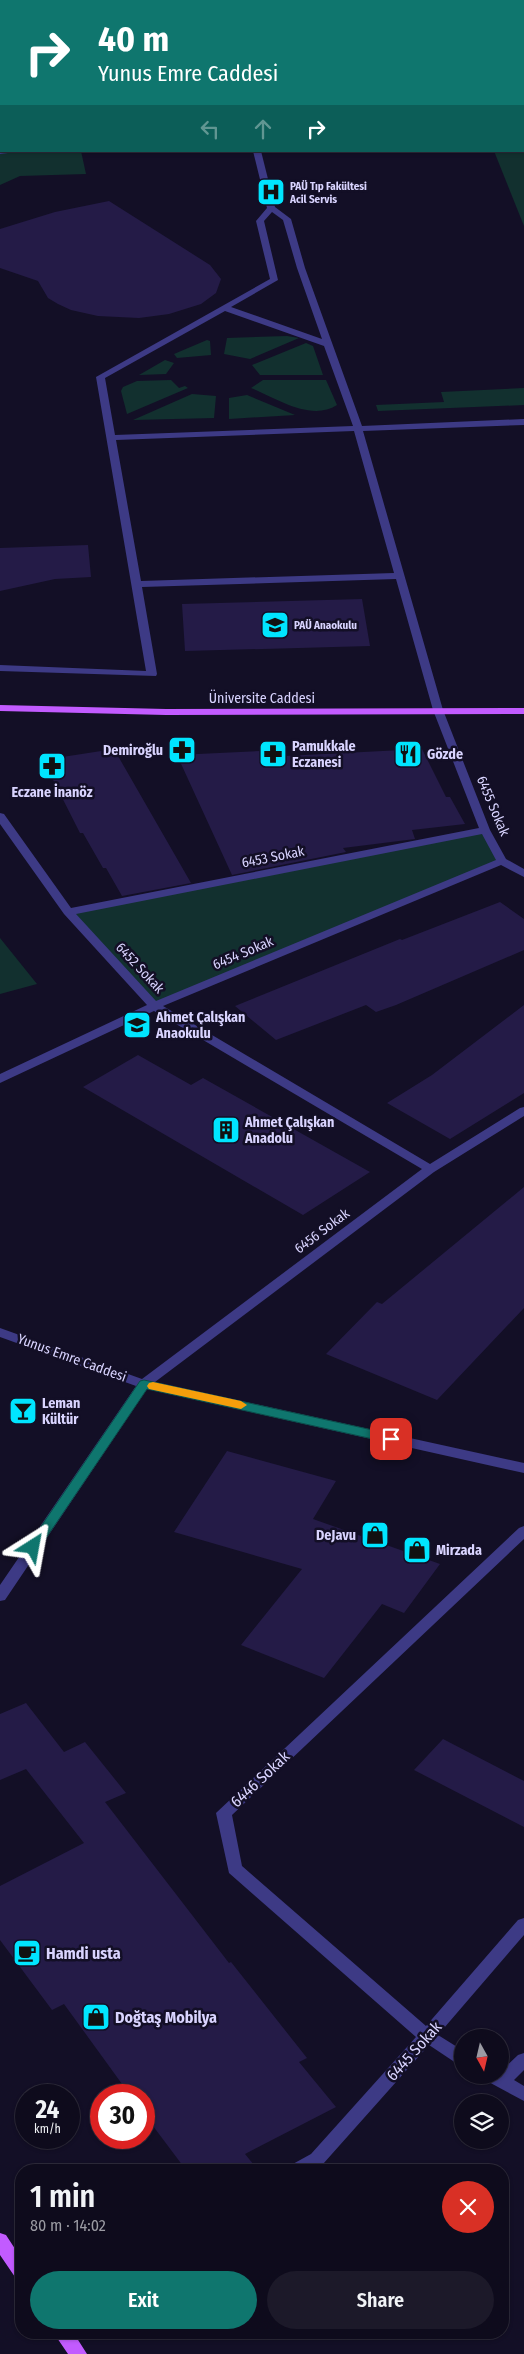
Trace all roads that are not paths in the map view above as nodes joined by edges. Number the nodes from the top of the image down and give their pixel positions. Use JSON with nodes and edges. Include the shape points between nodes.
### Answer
{"nodes":[{"id":1,"x":257,"y":152,"type":"edge"},
{"id":2,"x":271,"y":208,"type":"junction"},
{"id":3,"x":225,"y":308,"type":"junction"},
{"id":4,"x":328,"y":344,"type":"junction"},
{"id":5,"x":524,"y":422,"type":"edge"},
{"id":6,"x":358,"y":428,"type":"junction"},
{"id":7,"x":110,"y":438,"type":"junction"},
{"id":8,"x":399,"y":576,"type":"junction"},
{"id":9,"x":136,"y":584,"type":"junction"},
{"id":10,"x":0,"y":668,"type":"edge"},
{"id":11,"x":0,"y":708,"type":"edge"},
{"id":12,"x":438,"y":710,"type":"junction"},
{"id":13,"x":524,"y":711,"type":"edge"},
{"id":14,"x":0,"y":816,"type":"edge"},
{"id":15,"x":485,"y":830,"type":"junction"},
{"id":16,"x":502,"y":861,"type":"junction"},
{"id":17,"x":524,"y":874,"type":"edge"},
{"id":18,"x":68,"y":912,"type":"junction"},
{"id":19,"x":154,"y":1006,"type":"junction"},
{"id":20,"x":0,"y":1079,"type":"edge"},
{"id":21,"x":524,"y":1111,"type":"edge"},
{"id":22,"x":430,"y":1169,"type":"junction"},
{"id":23,"x":0,"y":1332,"type":"edge"},
{"id":24,"x":144,"y":1384,"type":"junction"},
{"id":25,"x":524,"y":1468,"type":"edge"},
{"id":26,"x":524,"y":1531,"type":"edge"},
{"id":27,"x":0,"y":1596,"type":"edge"},
{"id":28,"x":524,"y":1924,"type":"edge"},
{"id":29,"x":427,"y":2036,"type":"junction"},
{"id":30,"x":454,"y":2053,"type":"edge"},
{"id":31,"x":524,"y":2060,"type":"edge"},
{"id":32,"x":509,"y":2070,"type":"edge"},
{"id":33,"x":506,"y":2084,"type":"edge"},
{"id":34,"x":524,"y":2094,"type":"edge"},
{"id":35,"x":308,"y":2164,"type":"edge"},
{"id":36,"x":0,"y":2240,"type":"edge"},
{"id":37,"x":15,"y":2263,"type":"edge"},
{"id":38,"x":67,"y":2339,"type":"edge"},
{"id":39,"x":78,"y":2354,"type":"edge"}],
"edges":[{"from":1,"to":2,"type":"street"},
{"from":2,"to":3,"type":"street","via":[[260,221],[274,280]]},
{"from":2,"to":4,"type":"street","name":"6455 Sokak","via":[[287,219]]},
{"from":3,"to":4,"type":"street"},
{"from":3,"to":7,"type":"street","via":[[100,377]]},
{"from":4,"to":6,"type":"street","name":"6455 Sokak"},
{"from":5,"to":6,"type":"street"},
{"from":6,"to":7,"type":"street"},
{"from":6,"to":8,"type":"street","name":"6455 Sokak"},
{"from":7,"to":9,"type":"street"},
{"from":8,"to":9,"type":"street"},
{"from":8,"to":12,"type":"street","name":"6455 Sokak"},
{"from":9,"to":10,"type":"street","via":[[152,674]]},
{"from":11,"to":12,"type":"main road","name":"Üniversite Caddesi","via":[[186,712]]},
{"from":12,"to":13,"type":"main road","name":"Üniversite Caddesi"},
{"from":12,"to":15,"type":"street","name":"6455 Sokak"},
{"from":14,"to":18,"type":"street","name":"6452 Sokak"},
{"from":15,"to":16,"type":"street","name":"6455 Sokak"},
{"from":15,"to":18,"type":"street","name":"6453 Sokak"},
{"from":16,"to":17,"type":"street"},
{"from":16,"to":19,"type":"street","name":"6454 Sokak"},
{"from":18,"to":19,"type":"street","name":"6452 Sokak"},
{"from":19,"to":20,"type":"street","name":"6454 Sokak"},
{"from":19,"to":22,"type":"street","name":"6452 Sokak"},
{"from":21,"to":22,"type":"street","name":"6456 Sokak"},
{"from":22,"to":24,"type":"street","name":"6456 Sokak"},
{"from":23,"to":24,"type":"street","name":"Yunus Emre Caddesi"},
{"from":24,"to":25,"type":"street","name":"Yunus Emre Caddesi"},
{"from":24,"to":27,"type":"street","name":"6456 Sokak"},
{"from":26,"to":29,"type":"street","name":"6446 Sokak","via":[[224,1813],[235,1868]]},
{"from":28,"to":29,"type":"street","name":"6445 Sokak"},
{"from":29,"to":30,"type":"street"},
{"from":29,"to":35,"type":"street","name":"6445 Sokak","via":[[317,2159]]},
{"from":31,"to":32,"type":"street"},
{"from":33,"to":34,"type":"street"},
{"from":36,"to":37,"type":"main road"},
{"from":38,"to":39,"type":"main road"}]}
